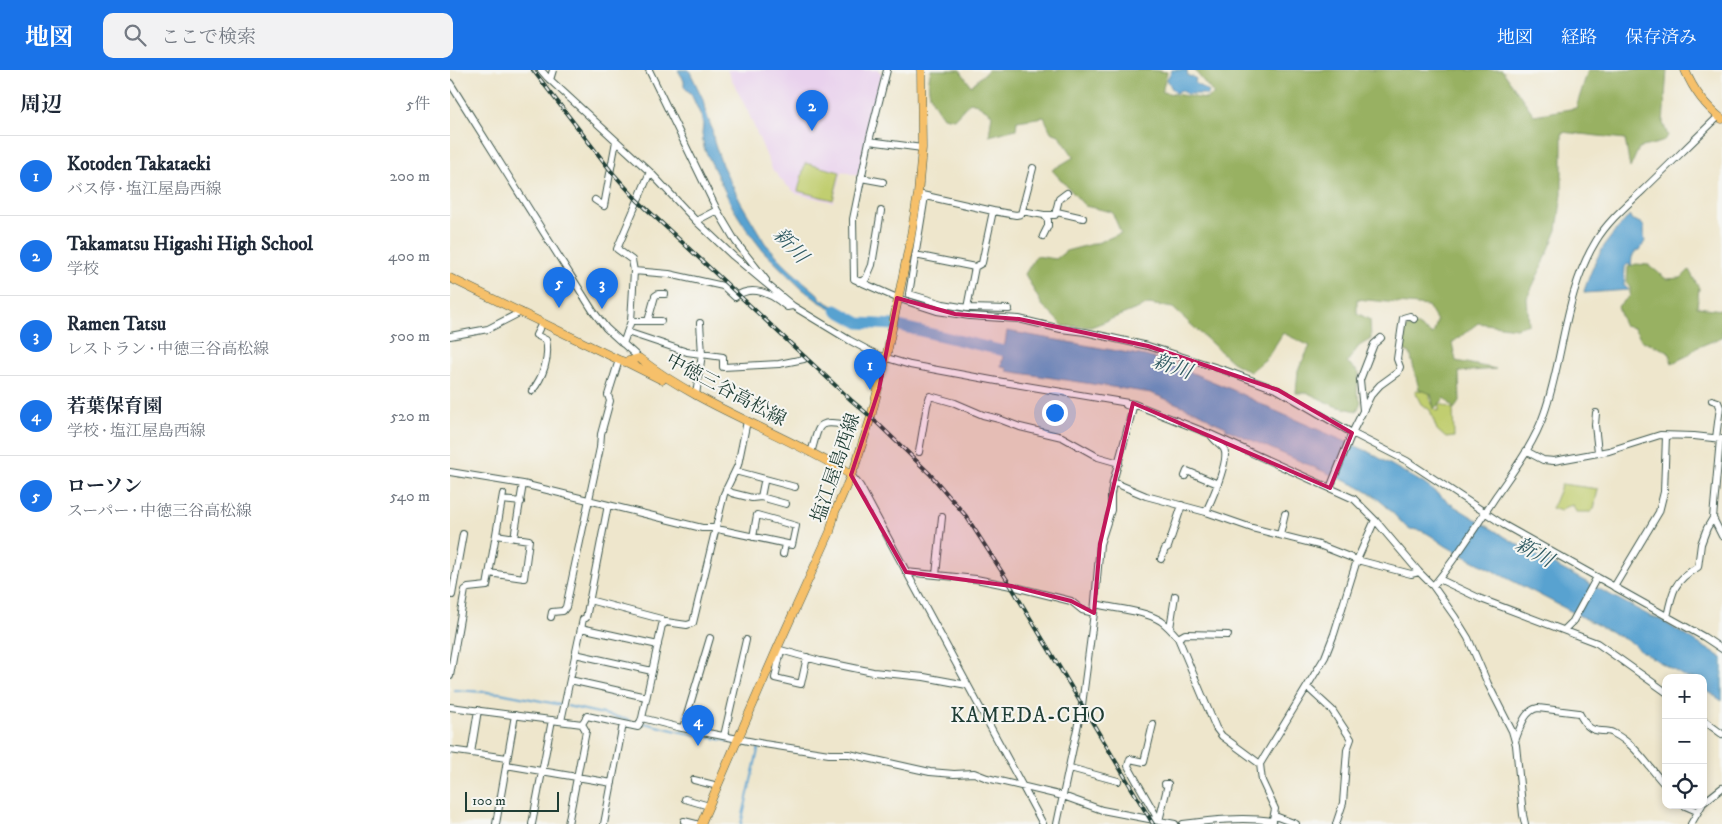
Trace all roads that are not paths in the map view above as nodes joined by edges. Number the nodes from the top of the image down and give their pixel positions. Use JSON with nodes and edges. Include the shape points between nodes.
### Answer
{"nodes":[{"id":1,"x":541,"y":70,"type":"edge"},
{"id":2,"x":554,"y":70,"type":"edge"},
{"id":3,"x":649,"y":70,"type":"edge"},
{"id":4,"x":921,"y":70,"type":"edge"},
{"id":5,"x":1685,"y":70,"type":"edge"},
{"id":6,"x":885,"y":71,"type":"edge"},
{"id":7,"x":550,"y":80,"type":"junction"},
{"id":8,"x":450,"y":84,"type":"edge"},
{"id":9,"x":1720,"y":118,"type":"edge"},
{"id":10,"x":616,"y":141,"type":"junction"},
{"id":11,"x":869,"y":141,"type":"junction"},
{"id":12,"x":922,"y":148,"type":"junction"},
{"id":13,"x":1033,"y":168,"type":"dead end"},
{"id":14,"x":650,"y":172,"type":"junction"},
{"id":15,"x":861,"y":178,"type":"junction"},
{"id":16,"x":883,"y":182,"type":"dead end"},
{"id":17,"x":1067,"y":193,"type":"dead end"},
{"id":18,"x":921,"y":195,"type":"junction"},
{"id":19,"x":595,"y":200,"type":"dead end"},
{"id":20,"x":717,"y":210,"type":"junction"},
{"id":21,"x":881,"y":211,"type":"dead end"},
{"id":22,"x":993,"y":211,"type":"junction"},
{"id":23,"x":1022,"y":211,"type":"junction"},
{"id":24,"x":1057,"y":212,"type":"junction"},
{"id":25,"x":1044,"y":215,"type":"junction"},
{"id":26,"x":1083,"y":218,"type":"dead end"},
{"id":27,"x":696,"y":221,"type":"junction"},
{"id":28,"x":1043,"y":236,"type":"dead end"},
{"id":29,"x":915,"y":255,"type":"junction"},
{"id":30,"x":975,"y":267,"type":"junction"},
{"id":31,"x":634,"y":271,"type":"junction"},
{"id":32,"x":450,"y":278,"type":"edge"},
{"id":33,"x":859,"y":282,"type":"junction"},
{"id":34,"x":770,"y":286,"type":"junction"},
{"id":35,"x":665,"y":294,"type":"dead end"},
{"id":36,"x":897,"y":301,"type":"junction"},
{"id":37,"x":793,"y":306,"type":"junction"},
{"id":38,"x":967,"y":308,"type":"junction"},
{"id":39,"x":1010,"y":309,"type":"dead end"},
{"id":40,"x":521,"y":312,"type":"junction"},
{"id":41,"x":1414,"y":319,"type":"dead end"},
{"id":42,"x":648,"y":321,"type":"junction"},
{"id":43,"x":661,"y":321,"type":"dead end"},
{"id":44,"x":542,"y":322,"type":"junction"},
{"id":45,"x":631,"y":322,"type":"junction"},
{"id":46,"x":700,"y":323,"type":"dead end"},
{"id":47,"x":627,"y":332,"type":"junction"},
{"id":48,"x":450,"y":336,"type":"edge"},
{"id":49,"x":1380,"y":338,"type":"dead end"},
{"id":50,"x":623,"y":344,"type":"junction"},
{"id":51,"x":702,"y":354,"type":"junction"},
{"id":52,"x":886,"y":355,"type":"junction"},
{"id":53,"x":639,"y":358,"type":"junction"},
{"id":54,"x":804,"y":359,"type":"dead end"},
{"id":55,"x":622,"y":361,"type":"junction"},
{"id":56,"x":676,"y":385,"type":"junction"},
{"id":57,"x":532,"y":391,"type":"dead end"},
{"id":58,"x":696,"y":395,"type":"junction"},
{"id":59,"x":1102,"y":397,"type":"junction"},
{"id":60,"x":1712,"y":400,"type":"dead end"},
{"id":61,"x":1363,"y":410,"type":"junction"},
{"id":62,"x":1596,"y":413,"type":"dead end"},
{"id":63,"x":747,"y":421,"type":"junction"},
{"id":64,"x":848,"y":425,"type":"dead end"},
{"id":65,"x":1210,"y":434,"type":"junction"},
{"id":66,"x":1352,"y":434,"type":"junction"},
{"id":67,"x":1666,"y":436,"type":"junction"},
{"id":68,"x":1719,"y":439,"type":"edge"},
{"id":69,"x":1526,"y":450,"type":"junction"},
{"id":70,"x":812,"y":452,"type":"junction"},
{"id":71,"x":919,"y":452,"type":"dead end"},
{"id":72,"x":1598,"y":452,"type":"junction"},
{"id":73,"x":1119,"y":462,"type":"junction"},
{"id":74,"x":735,"y":471,"type":"junction"},
{"id":75,"x":450,"y":472,"type":"edge"},
{"id":76,"x":851,"y":475,"type":"junction"},
{"id":77,"x":1185,"y":476,"type":"dead end"},
{"id":78,"x":764,"y":482,"type":"dead end"},
{"id":79,"x":1113,"y":482,"type":"junction"},
{"id":80,"x":523,"y":484,"type":"junction"},
{"id":81,"x":1218,"y":484,"type":"junction"},
{"id":82,"x":1331,"y":484,"type":"junction"},
{"id":83,"x":795,"y":487,"type":"dead end"},
{"id":84,"x":726,"y":490,"type":"junction"},
{"id":85,"x":761,"y":497,"type":"junction"},
{"id":86,"x":589,"y":501,"type":"junction"},
{"id":87,"x":521,"y":502,"type":"junction"},
{"id":88,"x":786,"y":504,"type":"dead end"},
{"id":89,"x":608,"y":505,"type":"junction"},
{"id":90,"x":1182,"y":505,"type":"junction"},
{"id":91,"x":1206,"y":512,"type":"junction"},
{"id":92,"x":1285,"y":514,"type":"dead end"},
{"id":93,"x":1484,"y":514,"type":"junction"},
{"id":94,"x":942,"y":517,"type":"dead end"},
{"id":95,"x":1713,"y":518,"type":"junction"},
{"id":96,"x":1375,"y":520,"type":"junction"},
{"id":97,"x":716,"y":528,"type":"junction"},
{"id":98,"x":463,"y":534,"type":"dead end"},
{"id":99,"x":496,"y":535,"type":"junction"},
{"id":100,"x":1280,"y":535,"type":"junction"},
{"id":101,"x":1722,"y":536,"type":"edge"},
{"id":102,"x":753,"y":537,"type":"junction"},
{"id":103,"x":514,"y":538,"type":"junction"},
{"id":104,"x":786,"y":544,"type":"junction"},
{"id":105,"x":783,"y":554,"type":"dead end"},
{"id":106,"x":1161,"y":559,"type":"dead end"},
{"id":107,"x":1357,"y":560,"type":"junction"},
{"id":108,"x":906,"y":572,"type":"junction"},
{"id":109,"x":1419,"y":572,"type":"junction"},
{"id":110,"x":489,"y":574,"type":"junction"},
{"id":111,"x":936,"y":575,"type":"junction"},
{"id":112,"x":1439,"y":579,"type":"junction"},
{"id":113,"x":1596,"y":579,"type":"junction"},
{"id":114,"x":1433,"y":586,"type":"junction"},
{"id":115,"x":1614,"y":587,"type":"junction"},
{"id":116,"x":451,"y":595,"type":"edge"},
{"id":117,"x":1175,"y":596,"type":"dead end"},
{"id":118,"x":463,"y":597,"type":"junction"},
{"id":119,"x":589,"y":600,"type":"junction"},
{"id":120,"x":1095,"y":604,"type":"junction"},
{"id":121,"x":1094,"y":614,"type":"junction"},
{"id":122,"x":551,"y":617,"type":"dead end"},
{"id":123,"x":1667,"y":617,"type":"junction"},
{"id":124,"x":664,"y":624,"type":"junction"},
{"id":125,"x":450,"y":628,"type":"edge"},
{"id":126,"x":581,"y":628,"type":"junction"},
{"id":127,"x":1170,"y":628,"type":"junction"},
{"id":128,"x":458,"y":630,"type":"junction"},
{"id":129,"x":1564,"y":630,"type":"junction"},
{"id":130,"x":1228,"y":635,"type":"dead end"},
{"id":131,"x":710,"y":638,"type":"dead end"},
{"id":132,"x":1178,"y":638,"type":"junction"},
{"id":133,"x":746,"y":640,"type":"dead end"},
{"id":134,"x":658,"y":646,"type":"junction"},
{"id":135,"x":779,"y":649,"type":"junction"},
{"id":136,"x":1722,"y":649,"type":"edge"},
{"id":137,"x":575,"y":654,"type":"junction"},
{"id":138,"x":452,"y":657,"type":"edge"},
{"id":139,"x":807,"y":657,"type":"junction"},
{"id":140,"x":652,"y":672,"type":"junction"},
{"id":141,"x":450,"y":676,"type":"edge"},
{"id":142,"x":570,"y":680,"type":"junction"},
{"id":143,"x":967,"y":684,"type":"junction"},
{"id":144,"x":1307,"y":687,"type":"junction"},
{"id":145,"x":1662,"y":689,"type":"edge"},
{"id":146,"x":646,"y":697,"type":"junction"},
{"id":147,"x":450,"y":707,"type":"edge"},
{"id":148,"x":478,"y":710,"type":"junction"},
{"id":149,"x":515,"y":715,"type":"junction"},
{"id":150,"x":642,"y":718,"type":"junction"},
{"id":151,"x":552,"y":720,"type":"junction"},
{"id":152,"x":561,"y":721,"type":"junction"},
{"id":153,"x":1707,"y":723,"type":"edge"},
{"id":154,"x":582,"y":724,"type":"junction"},
{"id":155,"x":623,"y":724,"type":"junction"},
{"id":156,"x":1153,"y":724,"type":"dead end"},
{"id":157,"x":683,"y":728,"type":"junction"},
{"id":158,"x":1722,"y":734,"type":"edge"},
{"id":159,"x":724,"y":736,"type":"junction"},
{"id":160,"x":1515,"y":740,"type":"junction"},
{"id":161,"x":737,"y":741,"type":"junction"},
{"id":162,"x":450,"y":750,"type":"edge"},
{"id":163,"x":472,"y":753,"type":"junction"},
{"id":164,"x":507,"y":762,"type":"junction"},
{"id":165,"x":1260,"y":764,"type":"junction"},
{"id":166,"x":1070,"y":768,"type":"junction"},
{"id":167,"x":542,"y":771,"type":"junction"},
{"id":168,"x":577,"y":777,"type":"junction"},
{"id":169,"x":694,"y":780,"type":"dead end"},
{"id":170,"x":1118,"y":781,"type":"dead end"},
{"id":171,"x":1662,"y":782,"type":"edge"},
{"id":172,"x":612,"y":783,"type":"junction"},
{"id":173,"x":1165,"y":784,"type":"dead end"},
{"id":174,"x":718,"y":786,"type":"junction"},
{"id":175,"x":1022,"y":786,"type":"junction"},
{"id":176,"x":1722,"y":788,"type":"edge"},
{"id":177,"x":1063,"y":796,"type":"junction"},
{"id":178,"x":685,"y":799,"type":"dead end"},
{"id":179,"x":1707,"y":802,"type":"edge"},
{"id":180,"x":709,"y":806,"type":"junction"},
{"id":181,"x":1700,"y":809,"type":"edge"},
{"id":182,"x":1273,"y":820,"type":"edge"},
{"id":183,"x":684,"y":821,"type":"dead end"},
{"id":184,"x":1159,"y":821,"type":"junction"},
{"id":185,"x":496,"y":824,"type":"edge"},
{"id":186,"x":532,"y":824,"type":"edge"},
{"id":187,"x":568,"y":824,"type":"edge"},
{"id":188,"x":604,"y":824,"type":"edge"},
{"id":189,"x":696,"y":824,"type":"edge"},
{"id":190,"x":701,"y":824,"type":"edge"},
{"id":191,"x":1043,"y":824,"type":"edge"},
{"id":192,"x":1057,"y":824,"type":"edge"},
{"id":193,"x":1175,"y":824,"type":"edge"},
{"id":194,"x":1183,"y":824,"type":"edge"},
{"id":195,"x":1296,"y":824,"type":"edge"},
{"id":196,"x":1336,"y":824,"type":"edge"},
{"id":197,"x":1525,"y":824,"type":"edge"},
{"id":198,"x":1691,"y":824,"type":"edge"}],
"edges":[{"from":1,"to":7,"type":"street"},
{"from":2,"to":7,"type":"street"},
{"from":3,"to":20,"type":"street"},
{"from":4,"to":12,"type":"main road","name":"塩江屋島西線"},
{"from":5,"to":9,"type":"main road","via":[[1703,102]]},
{"from":6,"to":11,"type":"street"},
{"from":7,"to":10,"type":"street"},
{"from":8,"to":50,"type":"street","via":[[593,311]]},
{"from":9,"to":69,"type":"street","via":[[1616,216],[1596,240],[1575,292],[1544,415]]},
{"from":10,"to":14,"type":"street"},
{"from":10,"to":19,"type":"street","via":[[604,206]]},
{"from":11,"to":12,"type":"street"},
{"from":11,"to":15,"type":"street"},
{"from":12,"to":18,"type":"main road","name":"塩江屋島西線"},
{"from":13,"to":23,"type":"street"},
{"from":14,"to":27,"type":"street"},
{"from":14,"to":31,"type":"street","via":[[617,249],[632,260]]},
{"from":15,"to":16,"type":"street"},
{"from":15,"to":33,"type":"street","via":[[853,219],[854,280]]},
{"from":17,"to":24,"type":"street","via":[[1059,199]]},
{"from":18,"to":22,"type":"street"},
{"from":18,"to":29,"type":"street"},
{"from":18,"to":36,"type":"main road","name":"塩江屋島西線"},
{"from":20,"to":27,"type":"street"},
{"from":20,"to":34,"type":"street","via":[[736,242]]},
{"from":21,"to":33,"type":"street","via":[[872,265],[866,280]]},
{"from":22,"to":23,"type":"street","via":[[1016,215]]},
{"from":22,"to":30,"type":"street","via":[[982,263]]},
{"from":23,"to":25,"type":"street"},
{"from":24,"to":25,"type":"street","via":[[1052,216]]},
{"from":24,"to":26,"type":"street"},
{"from":25,"to":28,"type":"street","via":[[1048,226]]},
{"from":27,"to":34,"type":"street"},
{"from":29,"to":30,"type":"street"},
{"from":29,"to":38,"type":"street","via":[[909,294]]},
{"from":30,"to":38,"type":"street"},
{"from":31,"to":37,"type":"street","via":[[669,274],[723,286],[734,297],[743,291],[764,292],[787,307]]},
{"from":31,"to":45,"type":"street"},
{"from":32,"to":40,"type":"main road"},
{"from":33,"to":36,"type":"street"},
{"from":34,"to":37,"type":"street"},
{"from":35,"to":42,"type":"street","via":[[654,296]]},
{"from":36,"to":52,"type":"main road","name":"塩江屋島西線"},
{"from":36,"to":66,"type":"street","via":[[955,314],[1019,319],[1148,346],[1278,390]]},
{"from":37,"to":52,"type":"street","via":[[849,340]]},
{"from":38,"to":39,"type":"street"},
{"from":40,"to":44,"type":"main road"},
{"from":40,"to":48,"type":"street","via":[[488,329]]},
{"from":41,"to":61,"type":"street","via":[[1410,316],[1402,318],[1398,372],[1380,385]]},
{"from":42,"to":43,"type":"street"},
{"from":42,"to":45,"type":"street"},
{"from":44,"to":55,"type":"main road"},
{"from":44,"to":57,"type":"street","via":[[536,335],[546,340],[547,356],[539,382]]},
{"from":45,"to":47,"type":"street"},
{"from":46,"to":51,"type":"street"},
{"from":47,"to":50,"type":"street"},
{"from":47,"to":51,"type":"street","via":[[674,349]]},
{"from":49,"to":61,"type":"street","via":[[1374,344],[1360,380]]},
{"from":50,"to":53,"type":"street"},
{"from":51,"to":54,"type":"street","via":[[723,357],[723,366],[779,364]]},
{"from":51,"to":58,"type":"street"},
{"from":52,"to":59,"type":"street","via":[[910,365]]},
{"from":52,"to":76,"type":"main road","name":"塩江屋島西線","via":[[871,417]]},
{"from":53,"to":55,"type":"main road","name":"中徳三谷高松線"},
{"from":53,"to":56,"type":"main road","name":"中徳三谷高松線"},
{"from":55,"to":56,"type":"main road"},
{"from":55,"to":86,"type":"street","via":[[608,395],[610,401]]},
{"from":56,"to":58,"type":"main road","name":"中徳三谷高松線"},
{"from":58,"to":63,"type":"main road","name":"中徳三谷高松線"},
{"from":59,"to":65,"type":"street","via":[[1147,408]]},
{"from":59,"to":73,"type":"street","via":[[1104,401],[1133,407]]},
{"from":60,"to":68,"type":"street","via":[[1720,407]]},
{"from":61,"to":66,"type":"street"},
{"from":62,"to":72,"type":"street"},
{"from":63,"to":70,"type":"main road","name":"中徳三谷高松線"},
{"from":63,"to":74,"type":"street"},
{"from":64,"to":70,"type":"street","via":[[828,422],[819,426]]},
{"from":65,"to":81,"type":"street","via":[[1226,453]]},
{"from":65,"to":82,"type":"street"},
{"from":66,"to":82,"type":"street"},
{"from":66,"to":93,"type":"street","via":[[1407,461]]},
{"from":67,"to":68,"type":"street"},
{"from":67,"to":72,"type":"street"},
{"from":67,"to":115,"type":"street","via":[[1664,492],[1659,512]]},
{"from":68,"to":95,"type":"street"},
{"from":69,"to":72,"type":"street","via":[[1543,460],[1554,461]]},
{"from":69,"to":93,"type":"street"},
{"from":70,"to":76,"type":"main road","name":"中徳三谷高松線"},
{"from":71,"to":73,"type":"street","via":[[930,396],[1020,427],[1062,437],[1098,457]]},
{"from":73,"to":79,"type":"street"},
{"from":74,"to":83,"type":"street"},
{"from":74,"to":84,"type":"street"},
{"from":75,"to":80,"type":"street"},
{"from":76,"to":108,"type":"street"},
{"from":76,"to":135,"type":"main road","name":"塩江屋島西線"},
{"from":77,"to":81,"type":"street","via":[[1187,471]]},
{"from":78,"to":85,"type":"street"},
{"from":79,"to":90,"type":"street","via":[[1146,496]]},
{"from":79,"to":120,"type":"street","via":[[1111,510],[1100,544]]},
{"from":80,"to":86,"type":"street"},
{"from":80,"to":87,"type":"street"},
{"from":81,"to":91,"type":"street"},
{"from":82,"to":96,"type":"street","via":[[1354,499]]},
{"from":84,"to":85,"type":"street","via":[[752,498]]},
{"from":84,"to":97,"type":"street"},
{"from":85,"to":88,"type":"street"},
{"from":86,"to":89,"type":"street"},
{"from":86,"to":122,"type":"street","via":[[566,607],[563,611],[552,612]]},
{"from":87,"to":99,"type":"street","via":[[502,497]]},
{"from":87,"to":103,"type":"street"},
{"from":89,"to":97,"type":"street","via":[[702,528]]},
{"from":89,"to":119,"type":"street"},
{"from":90,"to":91,"type":"street"},
{"from":90,"to":106,"type":"street"},
{"from":91,"to":100,"type":"street"},
{"from":92,"to":100,"type":"street"},
{"from":93,"to":112,"type":"street"},
{"from":93,"to":113,"type":"street"},
{"from":94,"to":111,"type":"street"},
{"from":95,"to":101,"type":"street"},
{"from":95,"to":123,"type":"street","via":[[1706,528],[1698,566],[1676,584]]},
{"from":96,"to":107,"type":"street"},
{"from":96,"to":109,"type":"street"},
{"from":97,"to":102,"type":"street"},
{"from":97,"to":124,"type":"street","via":[[693,623],[688,626]]},
{"from":98,"to":116,"type":"street"},
{"from":99,"to":103,"type":"street"},
{"from":99,"to":110,"type":"street"},
{"from":100,"to":107,"type":"street","via":[[1319,545]]},
{"from":102,"to":104,"type":"street"},
{"from":102,"to":104,"type":"street","via":[[757,515],[796,526],[792,545]]},
{"from":103,"to":110,"type":"street","via":[[529,540],[524,578]]},
{"from":104,"to":105,"type":"street"},
{"from":107,"to":109,"type":"street","via":[[1411,574]]},
{"from":107,"to":144,"type":"street","via":[[1332,640]]},
{"from":108,"to":111,"type":"street"},
{"from":108,"to":143,"type":"street"},
{"from":109,"to":114,"type":"street"},
{"from":110,"to":118,"type":"street","via":[[487,586],[468,588]]},
{"from":111,"to":121,"type":"street","via":[[976,579],[1052,595]]},
{"from":112,"to":114,"type":"street"},
{"from":112,"to":129,"type":"street","via":[[1481,599]]},
{"from":113,"to":115,"type":"street"},
{"from":113,"to":129,"type":"street","via":[[1573,621]]},
{"from":114,"to":160,"type":"street","via":[[1468,638]]},
{"from":115,"to":123,"type":"street"},
{"from":116,"to":118,"type":"street"},
{"from":117,"to":127,"type":"street"},
{"from":118,"to":128,"type":"street"},
{"from":119,"to":124,"type":"street","via":[[661,620]]},
{"from":119,"to":126,"type":"street"},
{"from":120,"to":121,"type":"street"},
{"from":120,"to":127,"type":"street","via":[[1141,614]]},
{"from":121,"to":166,"type":"street"},
{"from":123,"to":136,"type":"street"},
{"from":124,"to":134,"type":"street"},
{"from":125,"to":128,"type":"street"},
{"from":126,"to":134,"type":"street"},
{"from":126,"to":137,"type":"street"},
{"from":127,"to":132,"type":"street"},
{"from":128,"to":138,"type":"street"},
{"from":129,"to":145,"type":"street","via":[[1597,643]]},
{"from":130,"to":132,"type":"street","via":[[1185,634]]},
{"from":131,"to":157,"type":"street"},
{"from":132,"to":165,"type":"street","via":[[1216,728]]},
{"from":133,"to":159,"type":"street"},
{"from":134,"to":140,"type":"street"},
{"from":135,"to":139,"type":"street"},
{"from":135,"to":139,"type":"street","via":[[775,678],[801,684]]},
{"from":135,"to":161,"type":"main road","name":"塩江屋島西線"},
{"from":137,"to":140,"type":"street"},
{"from":137,"to":142,"type":"street"},
{"from":138,"to":141,"type":"street"},
{"from":139,"to":143,"type":"street","via":[[873,672]]},
{"from":140,"to":146,"type":"street"},
{"from":142,"to":146,"type":"street"},
{"from":142,"to":152,"type":"street"},
{"from":143,"to":175,"type":"street"},
{"from":144,"to":165,"type":"street"},
{"from":144,"to":196,"type":"street","via":[[1332,710],[1351,739],[1346,750],[1343,803]]},
{"from":146,"to":150,"type":"street"},
{"from":147,"to":148,"type":"street"},
{"from":148,"to":149,"type":"street"},
{"from":148,"to":163,"type":"street"},
{"from":149,"to":151,"type":"street"},
{"from":149,"to":164,"type":"street"},
{"from":150,"to":155,"type":"street","via":[[638,727]]},
{"from":150,"to":157,"type":"street"},
{"from":151,"to":152,"type":"street"},
{"from":151,"to":167,"type":"street"},
{"from":152,"to":154,"type":"street"},
{"from":153,"to":158,"type":"street"},
{"from":154,"to":155,"type":"street","via":[[588,716]]},
{"from":154,"to":168,"type":"street","via":[[586,731]]},
{"from":155,"to":172,"type":"street"},
{"from":156,"to":184,"type":"street","via":[[1144,762],[1130,759],[1128,766]]},
{"from":157,"to":159,"type":"street"},
{"from":159,"to":161,"type":"street"},
{"from":160,"to":171,"type":"street","via":[[1532,708],[1579,713],[1590,729],[1613,732],[1637,749]]},
{"from":160,"to":197,"type":"street"},
{"from":161,"to":174,"type":"main road","name":"塩江屋島西線"},
{"from":161,"to":175,"type":"street","via":[[849,754],[941,774],[974,773]]},
{"from":162,"to":163,"type":"street"},
{"from":163,"to":164,"type":"street"},
{"from":164,"to":167,"type":"street"},
{"from":164,"to":185,"type":"street"},
{"from":165,"to":182,"type":"street","via":[[1262,780],[1275,809]]},
{"from":166,"to":170,"type":"street"},
{"from":166,"to":177,"type":"street"},
{"from":167,"to":168,"type":"street"},
{"from":167,"to":186,"type":"street"},
{"from":168,"to":172,"type":"street"},
{"from":168,"to":187,"type":"street"},
{"from":169,"to":174,"type":"street"},
{"from":172,"to":188,"type":"street"},
{"from":173,"to":184,"type":"street","via":[[1168,784]]},
{"from":174,"to":180,"type":"main road","name":"塩江屋島西線"},
{"from":175,"to":177,"type":"street"},
{"from":175,"to":191,"type":"street"},
{"from":176,"to":179,"type":"street"},
{"from":177,"to":184,"type":"street","via":[[1102,810]]},
{"from":177,"to":192,"type":"street"},
{"from":178,"to":180,"type":"street"},
{"from":180,"to":190,"type":"main road","name":"塩江屋島西線"},
{"from":181,"to":198,"type":"street"},
{"from":182,"to":194,"type":"street","via":[[1216,820]]},
{"from":182,"to":195,"type":"street"},
{"from":183,"to":189,"type":"street"},
{"from":184,"to":193,"type":"street"}]}
